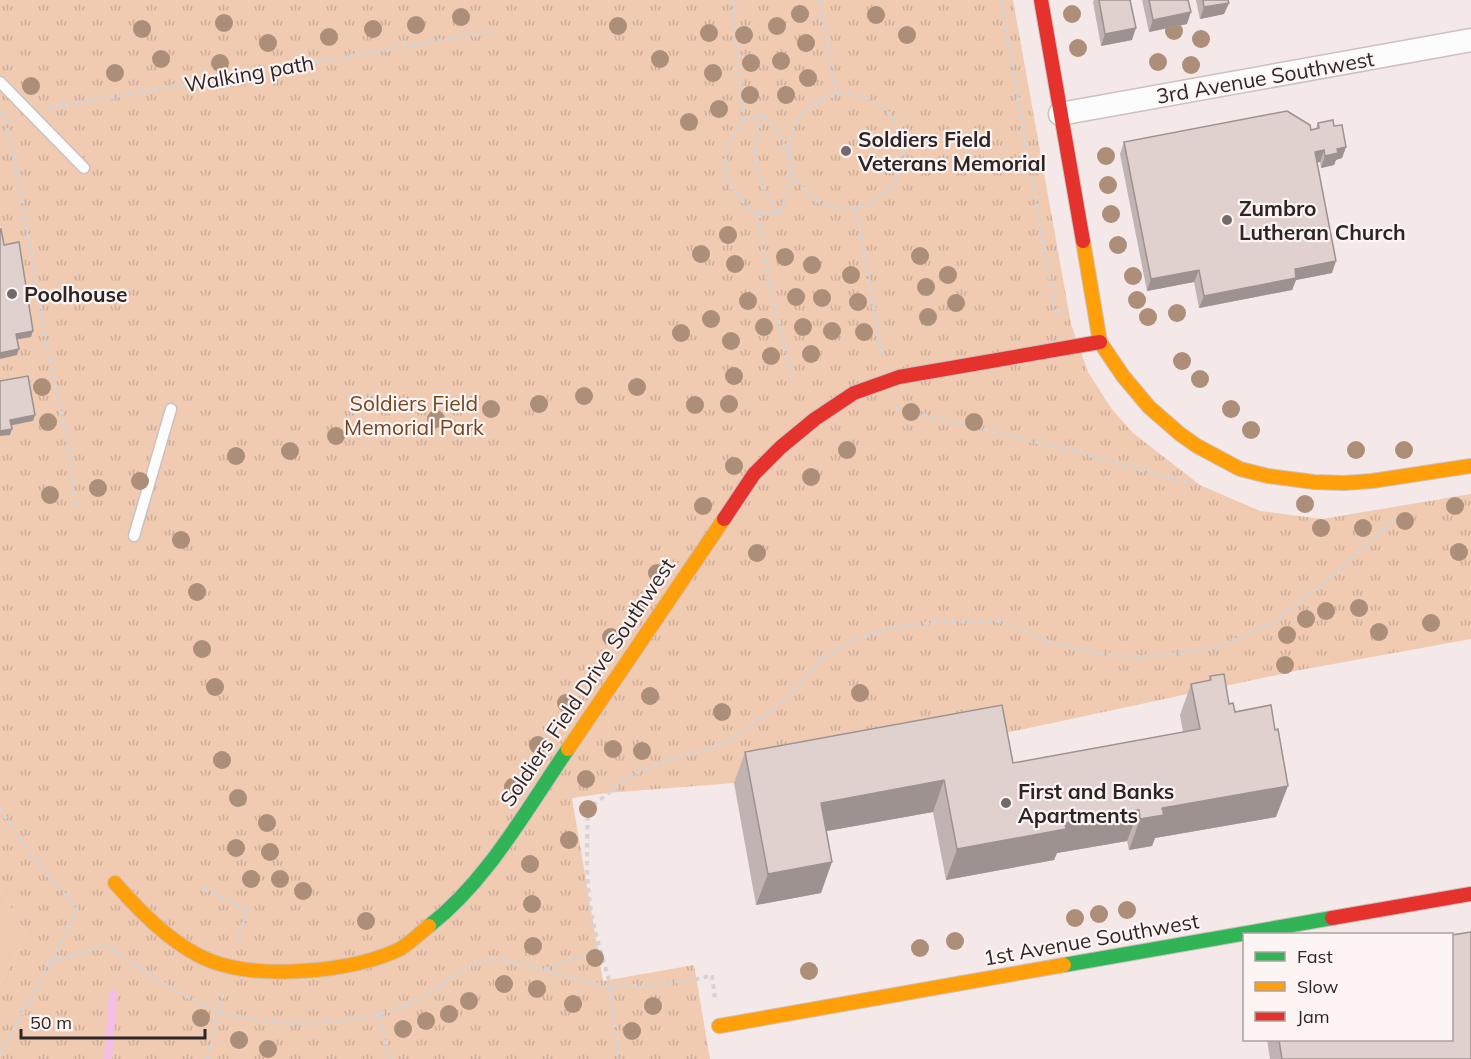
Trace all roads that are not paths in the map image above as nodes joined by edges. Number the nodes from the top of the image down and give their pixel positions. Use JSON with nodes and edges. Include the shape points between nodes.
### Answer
{"nodes":[{"id":1,"x":1041,"y":0,"type":"edge"},
{"id":2,"x":1471,"y":40,"type":"edge"},
{"id":3,"x":0,"y":82,"type":"edge"},
{"id":4,"x":1060,"y":114,"type":"junction"},
{"id":5,"x":84,"y":168,"type":"dead end"},
{"id":6,"x":1100,"y":342,"type":"junction"},
{"id":7,"x":171,"y":410,"type":"dead end"},
{"id":8,"x":1471,"y":466,"type":"edge"},
{"id":9,"x":134,"y":536,"type":"dead end"},
{"id":10,"x":115,"y":884,"type":"dead end"},
{"id":11,"x":1471,"y":894,"type":"edge"},
{"id":12,"x":1249,"y":933,"type":"edge"},
{"id":13,"x":1243,"y":934,"type":"edge"},
{"id":14,"x":719,"y":1026,"type":"dead end"}],
"edges":[{"from":1,"to":4,"type":"street"},
{"from":2,"to":4,"type":"street","name":"3rd Avenue Southwest"},
{"from":3,"to":5,"type":"lane"},
{"from":4,"to":6,"type":"street"},
{"from":6,"to":8,"type":"street","via":[[1142,401],[1170,427],[1239,469],[1276,477],[1356,482]]},
{"from":6,"to":10,"type":"street","name":"Soldiers Field Drive Southwest","via":[[899,376],[854,393],[781,447],[754,474],[480,876],[451,907],[400,949],[372,961],[306,970],[275,971],[214,962],[159,928]]},
{"from":7,"to":9,"type":"lane"},
{"from":11,"to":12,"type":"street","name":"1st Avenue Southwest"},
{"from":13,"to":14,"type":"street","name":"1st Avenue Southwest"}]}
